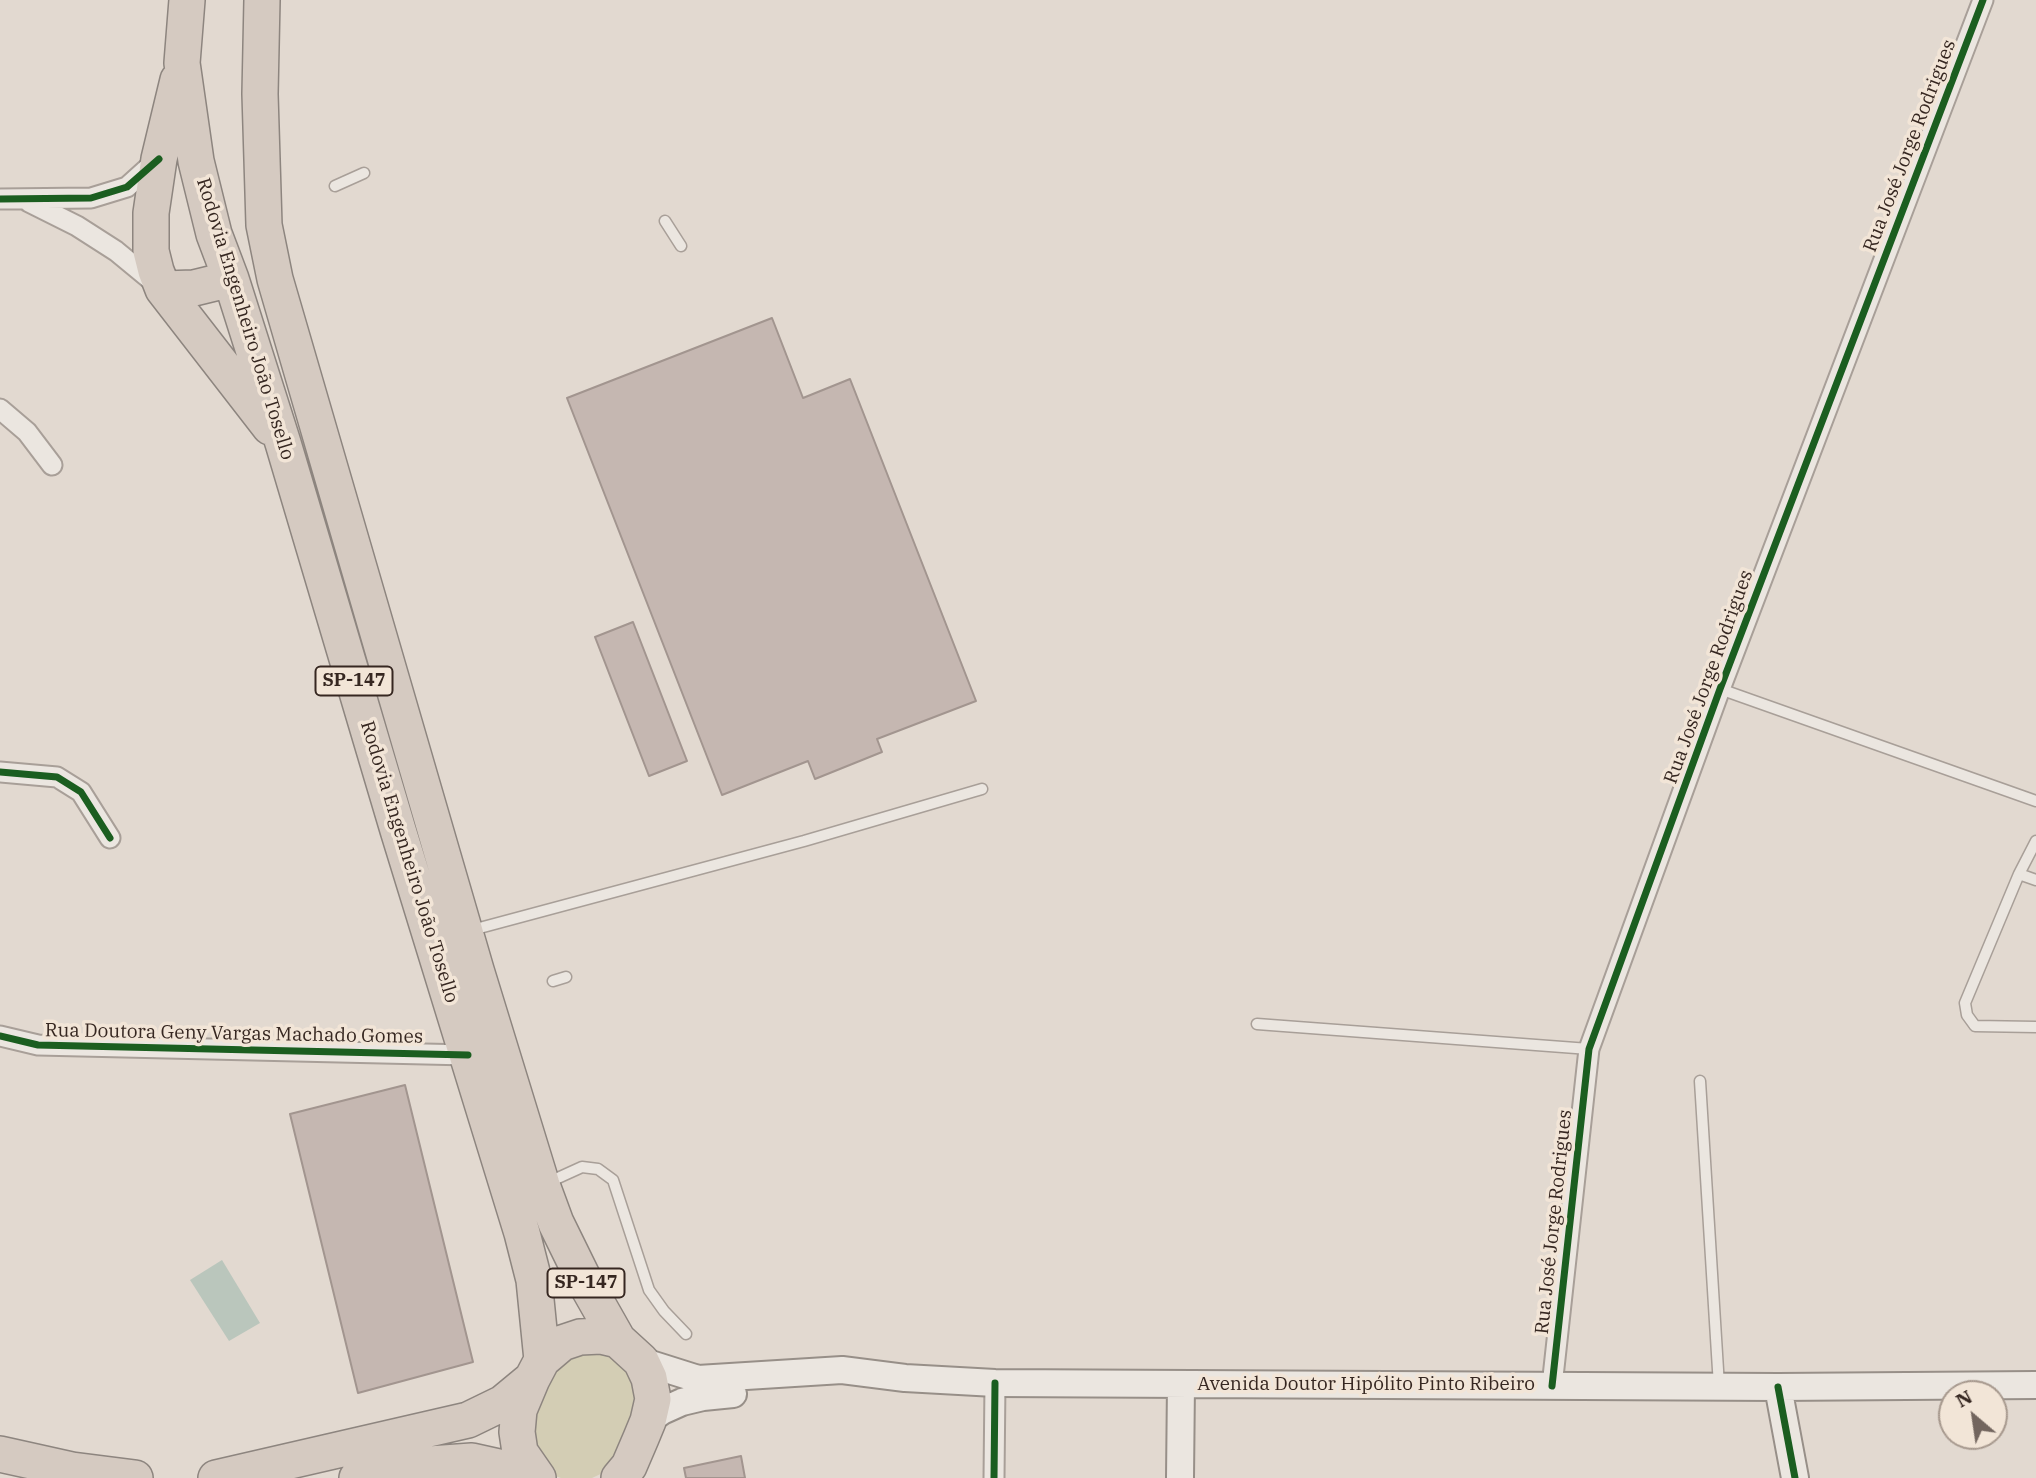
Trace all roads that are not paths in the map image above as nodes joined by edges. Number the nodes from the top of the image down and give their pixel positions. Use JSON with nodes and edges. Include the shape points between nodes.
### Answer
{"nodes":[{"id":1,"x":187,"y":0,"type":"edge"},
{"id":2,"x":262,"y":0,"type":"edge"},
{"id":3,"x":1983,"y":0,"type":"edge"},
{"id":4,"x":182,"y":63,"type":"junction"},
{"id":5,"x":159,"y":159,"type":"junction"},
{"id":6,"x":364,"y":173,"type":"dead end"},
{"id":7,"x":335,"y":186,"type":"dead end"},
{"id":8,"x":0,"y":198,"type":"edge"},
{"id":9,"x":25,"y":200,"type":"junction"},
{"id":10,"x":665,"y":221,"type":"dead end"},
{"id":11,"x":681,"y":246,"type":"dead end"},
{"id":12,"x":231,"y":279,"type":"junction"},
{"id":13,"x":163,"y":289,"type":"junction"},
{"id":14,"x":0,"y":409,"type":"edge"},
{"id":15,"x":283,"y":443,"type":"junction"},
{"id":16,"x":52,"y":464,"type":"dead end"},
{"id":17,"x":1720,"y":689,"type":"junction"},
{"id":18,"x":0,"y":772,"type":"edge"},
{"id":19,"x":982,"y":789,"type":"dead end"},
{"id":20,"x":2036,"y":801,"type":"edge"},
{"id":21,"x":110,"y":838,"type":"dead end"},
{"id":22,"x":2036,"y":841,"type":"edge"},
{"id":23,"x":2019,"y":874,"type":"junction"},
{"id":24,"x":2036,"y":880,"type":"edge"},
{"id":25,"x":465,"y":932,"type":"junction"},
{"id":26,"x":566,"y":976,"type":"dead end"},
{"id":27,"x":553,"y":981,"type":"dead end"},
{"id":28,"x":1257,"y":1024,"type":"dead end"},
{"id":29,"x":2036,"y":1027,"type":"edge"},
{"id":30,"x":0,"y":1035,"type":"edge"},
{"id":31,"x":1589,"y":1048,"type":"junction"},
{"id":32,"x":468,"y":1055,"type":"junction"},
{"id":33,"x":1700,"y":1081,"type":"dead end"},
{"id":34,"x":542,"y":1185,"type":"junction"},
{"id":35,"x":686,"y":1334,"type":"dead end"},
{"id":36,"x":630,"y":1350,"type":"junction"},
{"id":37,"x":537,"y":1369,"type":"junction"},
{"id":38,"x":905,"y":1378,"type":"junction"},
{"id":39,"x":996,"y":1383,"type":"junction"},
{"id":40,"x":1181,"y":1384,"type":"junction"},
{"id":41,"x":2036,"y":1385,"type":"edge"},
{"id":42,"x":1552,"y":1386,"type":"junction"},
{"id":43,"x":1719,"y":1387,"type":"junction"},
{"id":44,"x":1778,"y":1387,"type":"junction"},
{"id":45,"x":645,"y":1430,"type":"junction"},
{"id":46,"x":0,"y":1454,"type":"edge"},
{"id":47,"x":135,"y":1478,"type":"edge"},
{"id":48,"x":216,"y":1478,"type":"edge"},
{"id":49,"x":357,"y":1478,"type":"edge"},
{"id":50,"x":526,"y":1478,"type":"edge"},
{"id":51,"x":538,"y":1478,"type":"edge"},
{"id":52,"x":618,"y":1478,"type":"edge"},
{"id":53,"x":640,"y":1478,"type":"edge"},
{"id":54,"x":994,"y":1478,"type":"edge"},
{"id":55,"x":1180,"y":1478,"type":"edge"},
{"id":56,"x":1795,"y":1478,"type":"edge"}],
"edges":[{"from":1,"to":4,"type":"highway","name":"Rodovia Engenheiro João Tosello","number":"SP-147"},
{"from":2,"to":25,"type":"highway","name":"Rodovia Engenheiro João Tosello","number":"SP-147","via":[[264,225],[275,279]]},
{"from":3,"to":17,"type":"street","name":"Rua José Jorge Rodrigues"},
{"from":4,"to":5,"type":"highway"},
{"from":4,"to":12,"type":"highway","name":"Rodovia Engenheiro João Tosello","number":"SP-147","via":[[196,161],[214,234]]},
{"from":5,"to":9,"type":"street","via":[[127,187],[91,198]]},
{"from":5,"to":13,"type":"highway","via":[[151,251]]},
{"from":6,"to":7,"type":"lane"},
{"from":8,"to":9,"type":"street"},
{"from":9,"to":13,"type":"street","via":[[116,251]]},
{"from":10,"to":11,"type":"lane"},
{"from":12,"to":13,"type":"highway","via":[[194,288]]},
{"from":12,"to":15,"type":"highway","name":"Rodovia Engenheiro João Tosello","number":"SP-147"},
{"from":13,"to":15,"type":"highway"},
{"from":14,"to":16,"type":"street","via":[[27,432]]},
{"from":15,"to":32,"type":"highway","name":"Rodovia Engenheiro João Tosello","number":"SP-147"},
{"from":17,"to":20,"type":"lane"},
{"from":17,"to":31,"type":"street","name":"Rua José Jorge Rodrigues"},
{"from":18,"to":21,"type":"street","via":[[57,777],[81,792]]},
{"from":19,"to":25,"type":"lane"},
{"from":22,"to":23,"type":"lane"},
{"from":23,"to":24,"type":"lane"},
{"from":23,"to":29,"type":"lane","via":[[1965,1003],[1975,1026]]},
{"from":25,"to":34,"type":"highway","name":"Rodovia Engenheiro João Tosello","number":"SP-147"},
{"from":26,"to":27,"type":"lane"},
{"from":28,"to":31,"type":"lane"},
{"from":30,"to":32,"type":"street","name":"Rua Doutora Geny Vargas Machado Gomes","via":[[38,1045]]},
{"from":31,"to":42,"type":"street","name":"Rua José Jorge Rodrigues"},
{"from":32,"to":37,"type":"highway","name":"Rodovia Engenheiro João Tosello","number":"SP-147","via":[[534,1280]]},
{"from":33,"to":43,"type":"lane"},
{"from":34,"to":35,"type":"lane","via":[[582,1167],[598,1169],[613,1180],[649,1290]]},
{"from":34,"to":36,"type":"highway","name":"Rodovia Engenheiro João Tosello","number":"SP-147","via":[[584,1280]]},
{"from":36,"to":37,"type":"highway","via":[[601,1336],[580,1337],[562,1343]]},
{"from":36,"to":38,"type":"main road","name":"Avenida Doutor Hipólito Pinto Ribeiro","via":[[698,1380],[842,1370]]},
{"from":36,"to":45,"type":"highway","name":"Rodovia Engenheiro João Tosello","via":[[649,1378],[653,1399]]},
{"from":37,"to":48,"type":"highway","via":[[503,1403],[468,1420]]},
{"from":37,"to":51,"type":"highway","via":[[519,1410],[517,1433],[520,1452]]},
{"from":38,"to":39,"type":"main road","name":"Avenida Doutor Hipólito Pinto Ribeiro"},
{"from":38,"to":45,"type":"main road","name":"Avenida Doutor Hipólito Pinto Ribeiro","via":[[703,1397],[662,1411]]},
{"from":39,"to":40,"type":"main road","name":"Avenida Doutor Hipólito Pinto Ribeiro"},
{"from":39,"to":54,"type":"street"},
{"from":40,"to":42,"type":"main road","name":"Avenida Doutor Hipólito Pinto Ribeiro"},
{"from":40,"to":55,"type":"main road"},
{"from":41,"to":44,"type":"main road","name":"Avenida Doutor Hipólito Pinto Ribeiro"},
{"from":42,"to":43,"type":"main road","name":"Avenida Doutor Hipólito Pinto Ribeiro"},
{"from":43,"to":44,"type":"main road","name":"Avenida Doutor Hipólito Pinto Ribeiro"},
{"from":44,"to":56,"type":"main road"},
{"from":45,"to":52,"type":"highway","via":[[629,1466]]},
{"from":45,"to":53,"type":"main road"},
{"from":46,"to":47,"type":"highway"},
{"from":49,"to":50,"type":"highway","via":[[472,1461]]}]}
